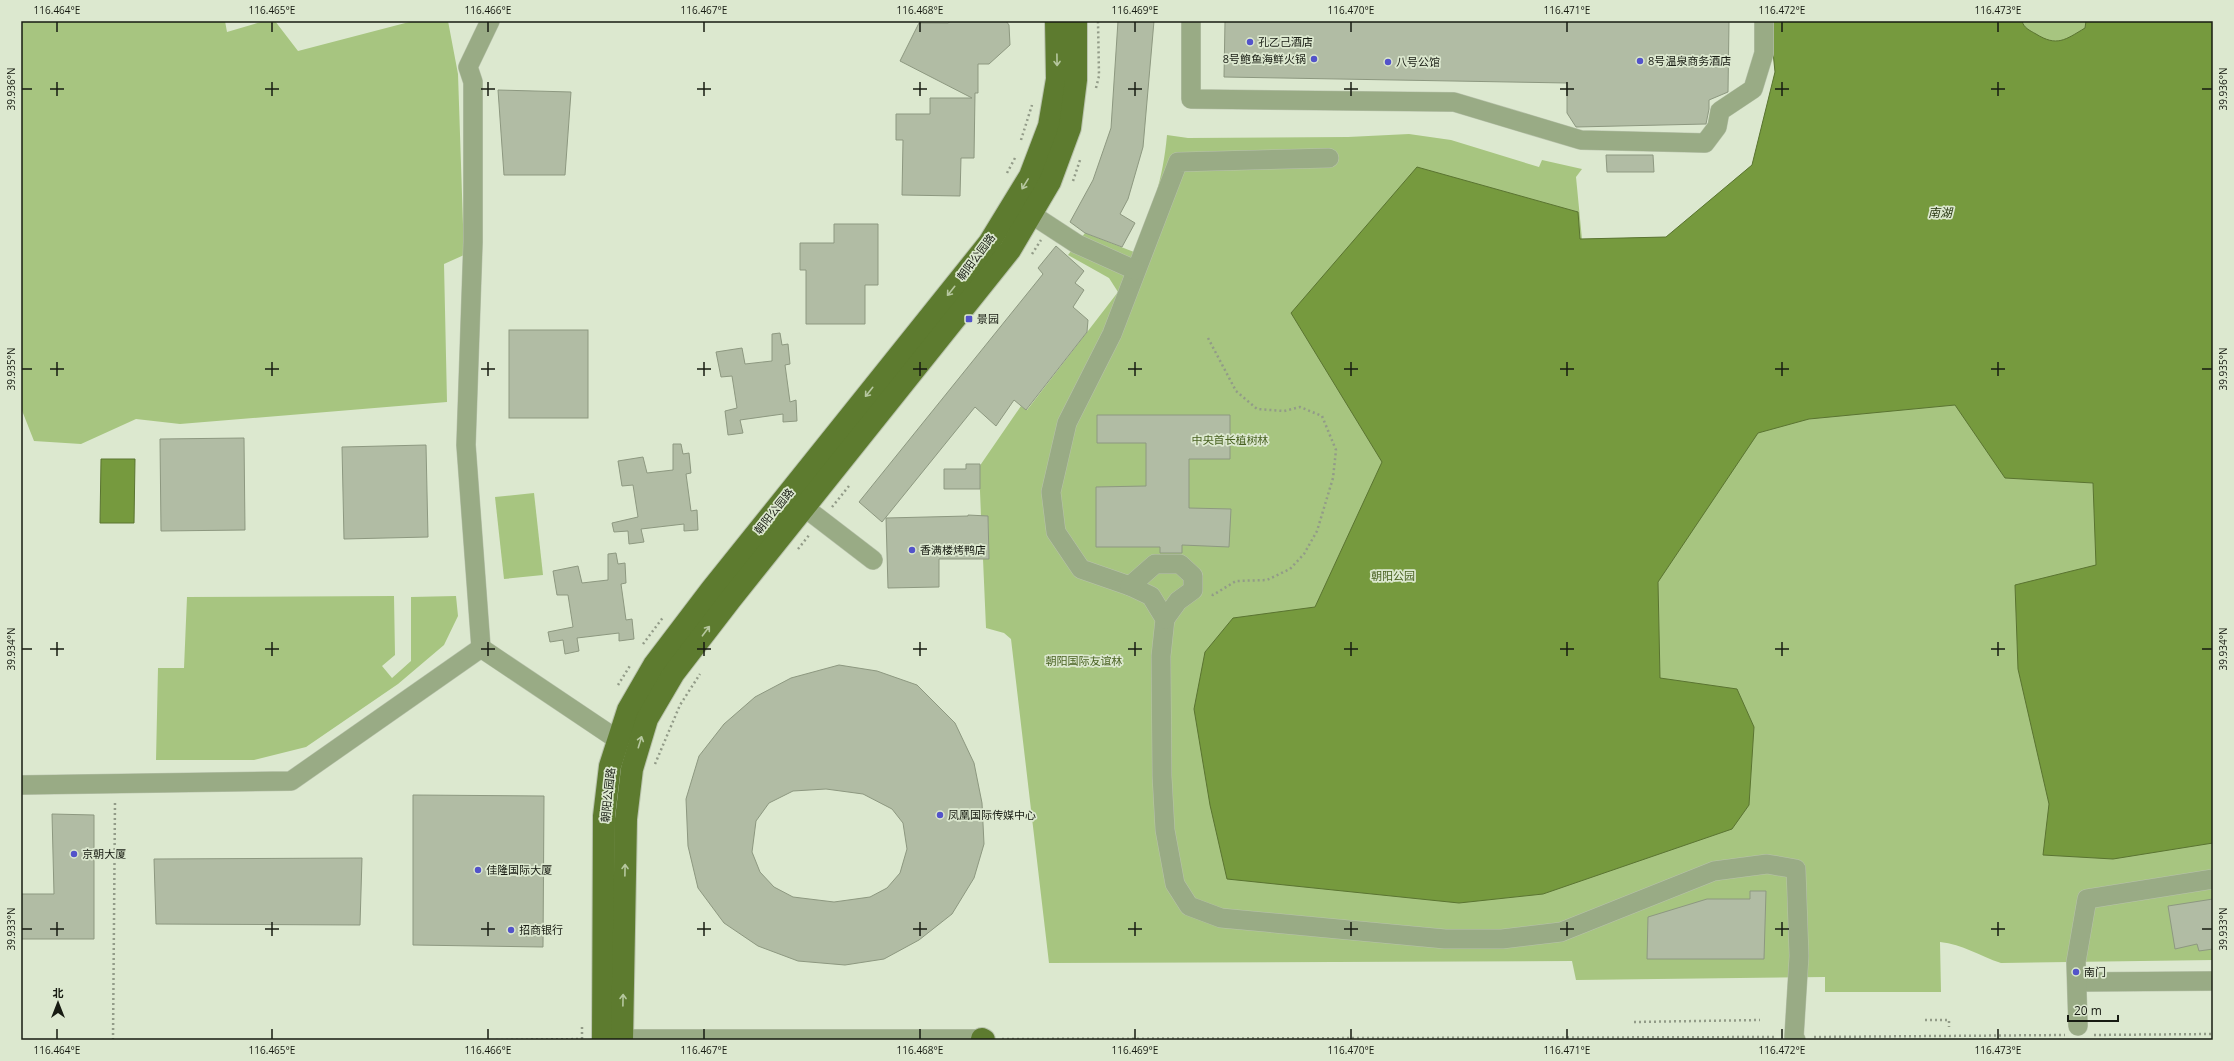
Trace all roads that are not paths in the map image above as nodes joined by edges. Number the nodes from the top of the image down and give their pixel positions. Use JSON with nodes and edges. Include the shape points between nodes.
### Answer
{"nodes":[{"id":1,"x":490,"y":21,"type":"edge"},
{"id":2,"x":1056,"y":21,"type":"edge"},
{"id":3,"x":1076,"y":21,"type":"edge"},
{"id":4,"x":1191,"y":21,"type":"edge"},
{"id":5,"x":1764,"y":21,"type":"edge"},
{"id":6,"x":1329,"y":158,"type":"dead end"},
{"id":7,"x":1031,"y":214,"type":"junction"},
{"id":8,"x":1135,"y":270,"type":"junction"},
{"id":9,"x":804,"y":507,"type":"junction"},
{"id":10,"x":873,"y":560,"type":"dead end"},
{"id":11,"x":1130,"y":586,"type":"junction"},
{"id":12,"x":1165,"y":619,"type":"junction"},
{"id":13,"x":481,"y":648,"type":"junction"},
{"id":14,"x":618,"y":740,"type":"junction"},
{"id":15,"x":21,"y":785,"type":"edge"},
{"id":16,"x":2213,"y":879,"type":"edge"},
{"id":17,"x":2213,"y":981,"type":"edge"},
{"id":18,"x":2078,"y":982,"type":"junction"},
{"id":19,"x":2078,"y":1032,"type":"road end"},
{"id":20,"x":983,"y":1039,"type":"edge"},
{"id":21,"x":1795,"y":1039,"type":"edge"},
{"id":22,"x":613,"y":1040,"type":"edge"}],
"edges":[{"from":1,"to":13,"type":"street","via":[[468,67],[473,82],[473,242],[466,445]]},
{"from":2,"to":14,"type":"main road","name":"朝阳公园路","one_way":true,"via":[[1057,79],[1050,126],[1030,176],[989,242],[654,664],[628,710]]},
{"from":3,"to":7,"type":"main road","name":"朝阳公园路","via":[[1076,80],[1070,128],[1050,182]]},
{"from":4,"to":5,"type":"street","via":[[1190,98],[1454,102],[1581,140],[1705,143],[1717,127],[1720,111],[1753,89],[1764,53]]},
{"from":6,"to":8,"type":"street","via":[[1178,162]]},
{"from":7,"to":8,"type":"street","via":[[1077,244]]},
{"from":7,"to":9,"type":"main road","name":"朝阳公园路","via":[[1010,250]]},
{"from":8,"to":11,"type":"street","via":[[1112,334],[1067,423],[1051,492],[1056,532],[1081,569]]},
{"from":9,"to":10,"type":"street"},
{"from":22,"to":9,"type":"main road","name":"朝阳公园路","one_way":true,"via":[[626,819],[632,769],[647,719],[674,673]]},
{"from":11,"to":12,"type":"street","via":[[1151,596]]},
{"from":11,"to":12,"type":"street","via":[[1155,564],[1180,564],[1193,576],[1193,590],[1178,602]]},
{"from":12,"to":21,"type":"street","via":[[1161,656],[1165,830],[1175,884],[1190,906],[1221,918],[1242,921],[1445,939],[1502,939],[1561,932],[1714,871],[1767,864],[1796,869],[1799,956]]},
{"from":13,"to":14,"type":"street"},
{"from":13,"to":15,"type":"street","via":[[291,780]]},
{"from":14,"to":22,"type":"main road","name":"朝阳公园路","via":[[610,766],[604,816]]},
{"from":16,"to":18,"type":"street","via":[[2087,899],[2076,962]]},
{"from":17,"to":18,"type":"street"},
{"from":18,"to":19,"type":"street"},
{"from":20,"to":22,"type":"street"}]}
